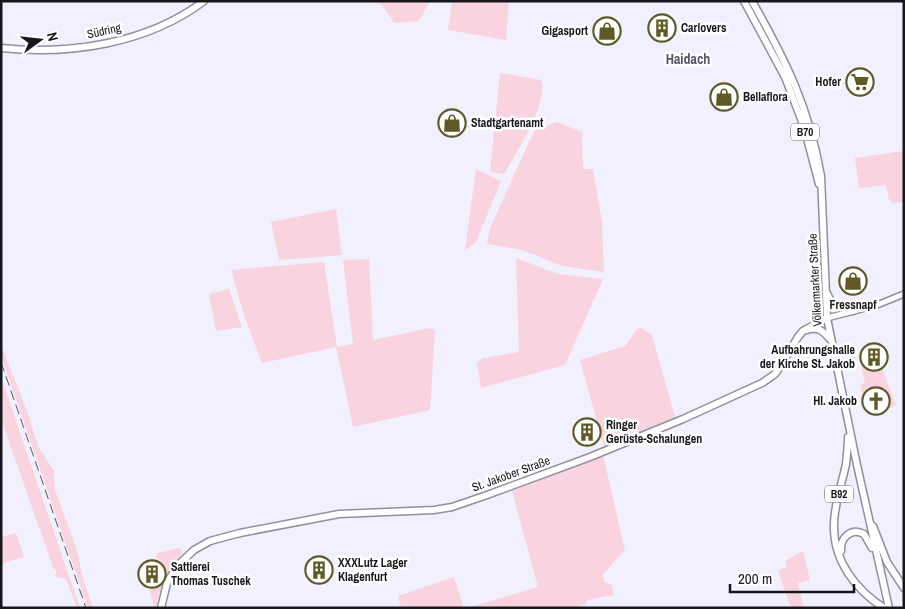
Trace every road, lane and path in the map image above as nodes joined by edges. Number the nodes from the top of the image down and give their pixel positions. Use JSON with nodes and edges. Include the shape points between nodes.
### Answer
{"nodes":[{"id":1,"x":204,"y":1,"type":"edge"},
{"id":2,"x":744,"y":1,"type":"edge"},
{"id":3,"x":752,"y":6,"type":"edge"},
{"id":4,"x":1,"y":48,"type":"edge"},
{"id":5,"x":788,"y":77,"type":"junction"},
{"id":6,"x":795,"y":104,"type":"junction"},
{"id":7,"x":804,"y":107,"type":"junction"},
{"id":8,"x":821,"y":190,"type":"junction"},
{"id":9,"x":825,"y":291,"type":"junction"},
{"id":10,"x":904,"y":294,"type":"edge"},
{"id":11,"x":853,"y":311,"type":"junction"},
{"id":12,"x":827,"y":318,"type":"junction"},
{"id":13,"x":803,"y":331,"type":"junction"},
{"id":14,"x":831,"y":341,"type":"junction"},
{"id":15,"x":849,"y":428,"type":"junction"},
{"id":16,"x":867,"y":511,"type":"junction"},
{"id":17,"x":841,"y":560,"type":"junction"},
{"id":18,"x":877,"y":560,"type":"junction"},
{"id":19,"x":904,"y":588,"type":"edge"},
{"id":20,"x":161,"y":608,"type":"edge"},
{"id":21,"x":884,"y":608,"type":"edge"},
{"id":22,"x":889,"y":608,"type":"edge"}],
"edges":[{"from":1,"to":4,"type":"main road","name":"Südring","via":[[162,25],[118,40],[52,50]]},
{"from":2,"to":3,"type":"main road","name":"Völkermarkter Straße","number":"B70"},
{"from":3,"to":5,"type":"main road","name":"Völkermarkter Straße","number":"B70"},
{"from":5,"to":6,"type":"main road","name":"Völkermarkter Straße","number":"B70"},
{"from":5,"to":7,"type":"main road","name":"Völkermarkter Straße","number":"B70"},
{"from":6,"to":7,"type":"main road"},
{"from":6,"to":8,"type":"main road","name":"Völkermarkter Straße","number":"B70"},
{"from":7,"to":8,"type":"main road","name":"Völkermarkter Straße","number":"B70","via":[[818,160]]},
{"from":8,"to":9,"type":"main road","name":"Völkermarkter Straße","number":"B70"},
{"from":9,"to":11,"type":"main road","via":[[841,309]]},
{"from":9,"to":12,"type":"main road","name":"Völkermarkter Straße","number":"B70"},
{"from":10,"to":11,"type":"street"},
{"from":11,"to":12,"type":"street"},
{"from":12,"to":13,"type":"main road","name":"St. Jakober Straße"},
{"from":12,"to":14,"type":"main road","name":"Völkermarkter Straße","number":"B70"},
{"from":13,"to":14,"type":"main road","via":[[811,328],[820,330]]},
{"from":13,"to":20,"type":"main road","name":"St. Jakober Straße","via":[[775,374],[762,383],[674,422],[496,492],[452,507],[354,512],[219,538],[202,545],[177,566],[169,579]]},
{"from":14,"to":15,"type":"main road","name":"Völkermarkter Straße","number":"B70"},
{"from":15,"to":16,"type":"main road","number":"B70"},
{"from":15,"to":17,"type":"main road","number":"B92","via":[[846,464],[834,525]]},
{"from":16,"to":18,"type":"main road","number":"B70"},
{"from":16,"to":19,"type":"main road","number":"B92","via":[[887,562]]},
{"from":17,"to":18,"type":"main road","via":[[841,544],[855,532],[864,534],[868,539]]},
{"from":17,"to":21,"type":"main road","number":"B92","via":[[852,578]]},
{"from":18,"to":22,"type":"main road","number":"B70"}]}
